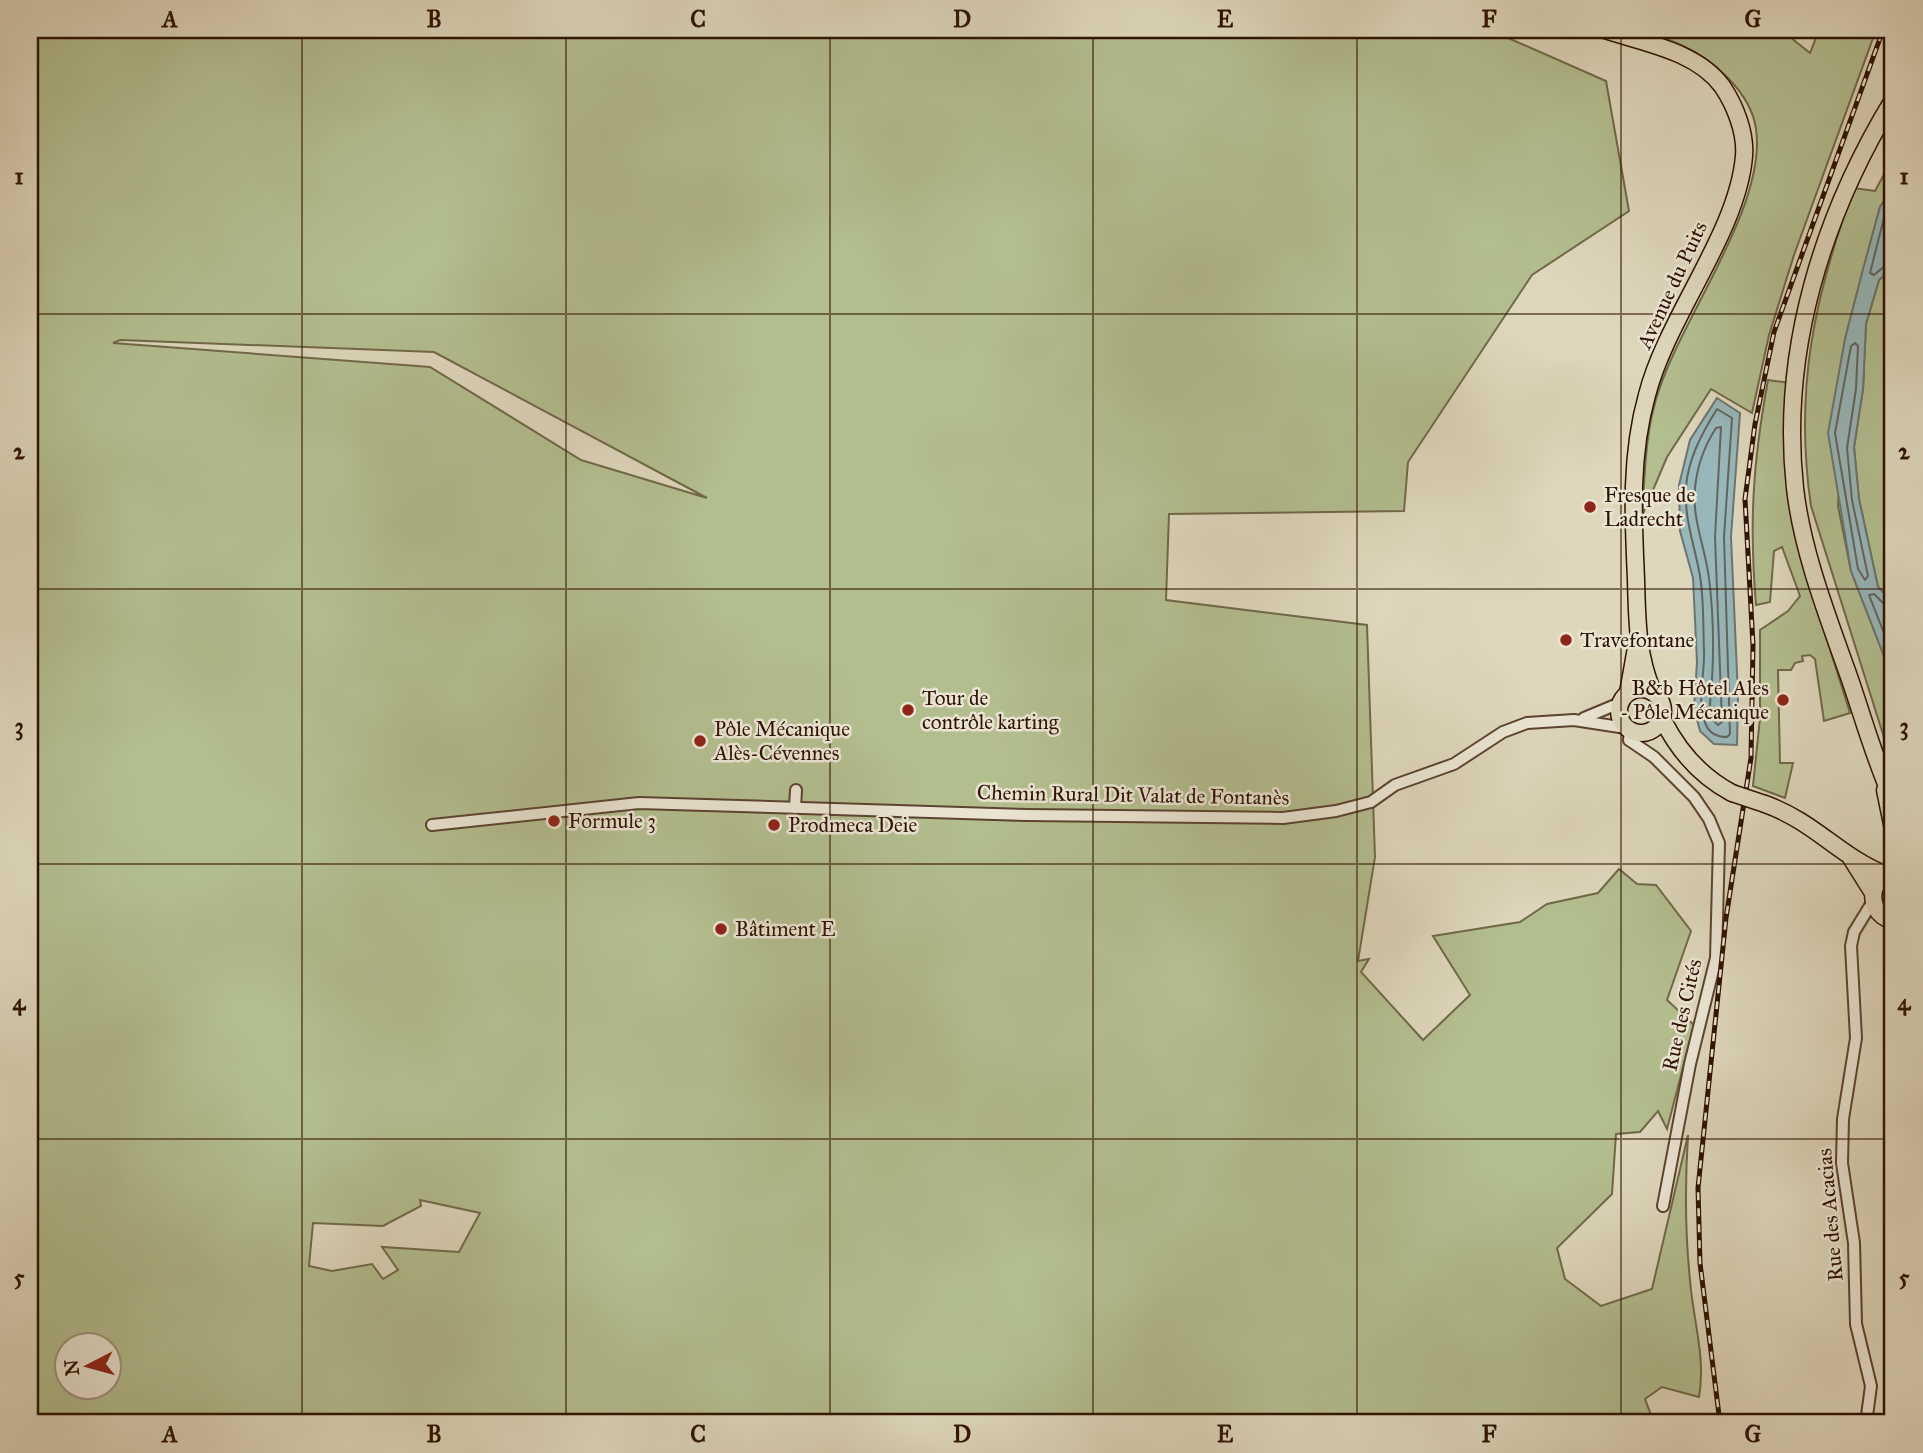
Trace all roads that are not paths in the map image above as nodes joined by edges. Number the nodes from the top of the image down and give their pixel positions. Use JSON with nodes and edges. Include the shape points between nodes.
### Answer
{"nodes":[{"id":1,"x":1605,"y":30,"type":"edge"},
{"id":2,"x":1893,"y":100,"type":"edge"},
{"id":3,"x":1638,"y":639,"type":"junction"},
{"id":4,"x":1653,"y":692,"type":"junction"},
{"id":5,"x":1624,"y":698,"type":"junction"},
{"id":6,"x":1574,"y":720,"type":"junction"},
{"id":7,"x":1662,"y":720,"type":"junction"},
{"id":8,"x":1633,"y":731,"type":"junction"},
{"id":9,"x":1690,"y":762,"type":"junction"},
{"id":10,"x":1884,"y":781,"type":"junction"},
{"id":11,"x":796,"y":790,"type":"dead end"},
{"id":12,"x":1893,"y":800,"type":"edge"},
{"id":13,"x":795,"y":808,"type":"junction"},
{"id":14,"x":432,"y":825,"type":"dead end"},
{"id":15,"x":1893,"y":829,"type":"edge"},
{"id":16,"x":1851,"y":858,"type":"junction"},
{"id":17,"x":1891,"y":871,"type":"edge"},
{"id":18,"x":1873,"y":897,"type":"junction"},
{"id":19,"x":1890,"y":920,"type":"edge"},
{"id":20,"x":1861,"y":921,"type":"junction"},
{"id":21,"x":1663,"y":1206,"type":"dead end"},
{"id":22,"x":1866,"y":1423,"type":"edge"}],
"edges":[{"from":1,"to":3,"type":"main road","name":"Avenue du Puits","via":[[1690,59],[1709,74],[1722,86],[1734,110],[1745,152],[1741,180],[1727,216],[1647,393],[1633,486]]},
{"from":2,"to":10,"type":"main road","via":[[1853,173],[1815,271],[1795,368],[1793,422],[1795,489],[1805,536]]},
{"from":3,"to":4,"type":"main road","name":"Avenue du Puits"},
{"from":3,"to":5,"type":"main road","name":"Avenue du Puits"},
{"from":4,"to":5,"type":"main road","via":[[1642,689]]},
{"from":4,"to":7,"type":"main road","via":[[1662,704]]},
{"from":5,"to":6,"type":"street","name":"Chemin Rural Dit Valat de Fontanès","via":[[1600,713]]},
{"from":5,"to":8,"type":"main road","via":[[1619,713]]},
{"from":6,"to":8,"type":"street","name":"Chemin Rural Dit Valat de Fontanès"},
{"from":6,"to":13,"type":"street","name":"Chemin Rural Dit Valat de Fontanès","via":[[1535,721],[1510,729],[1454,764],[1401,782],[1371,802],[1308,816],[1230,819]]},
{"from":7,"to":8,"type":"main road","via":[[1652,731]]},
{"from":7,"to":9,"type":"main road"},
{"from":8,"to":9,"type":"main road","via":[[1658,739]]},
{"from":8,"to":21,"type":"street","name":"Rue des Cités","via":[[1629,740],[1654,757],[1694,797],[1716,832],[1720,856],[1716,958]]},
{"from":9,"to":16,"type":"main road","bridge":true,"via":[[1732,793],[1812,826]]},
{"from":10,"to":12,"type":"main road"},
{"from":10,"to":15,"type":"main road"},
{"from":11,"to":13,"type":"street"},
{"from":13,"to":14,"type":"street","name":"Chemin Rural Dit Valat de Fontanès","via":[[622,803]]},
{"from":16,"to":17,"type":"main road"},
{"from":16,"to":18,"type":"main road"},
{"from":17,"to":18,"type":"main road"},
{"from":18,"to":19,"type":"main road"},
{"from":18,"to":20,"type":"street","name":"Rue des Acacias"},
{"from":19,"to":20,"type":"street"},
{"from":20,"to":22,"type":"street","name":"Rue des Acacias","via":[[1851,946],[1856,1038],[1843,1119],[1842,1163],[1854,1243],[1856,1324],[1871,1386]]}]}
